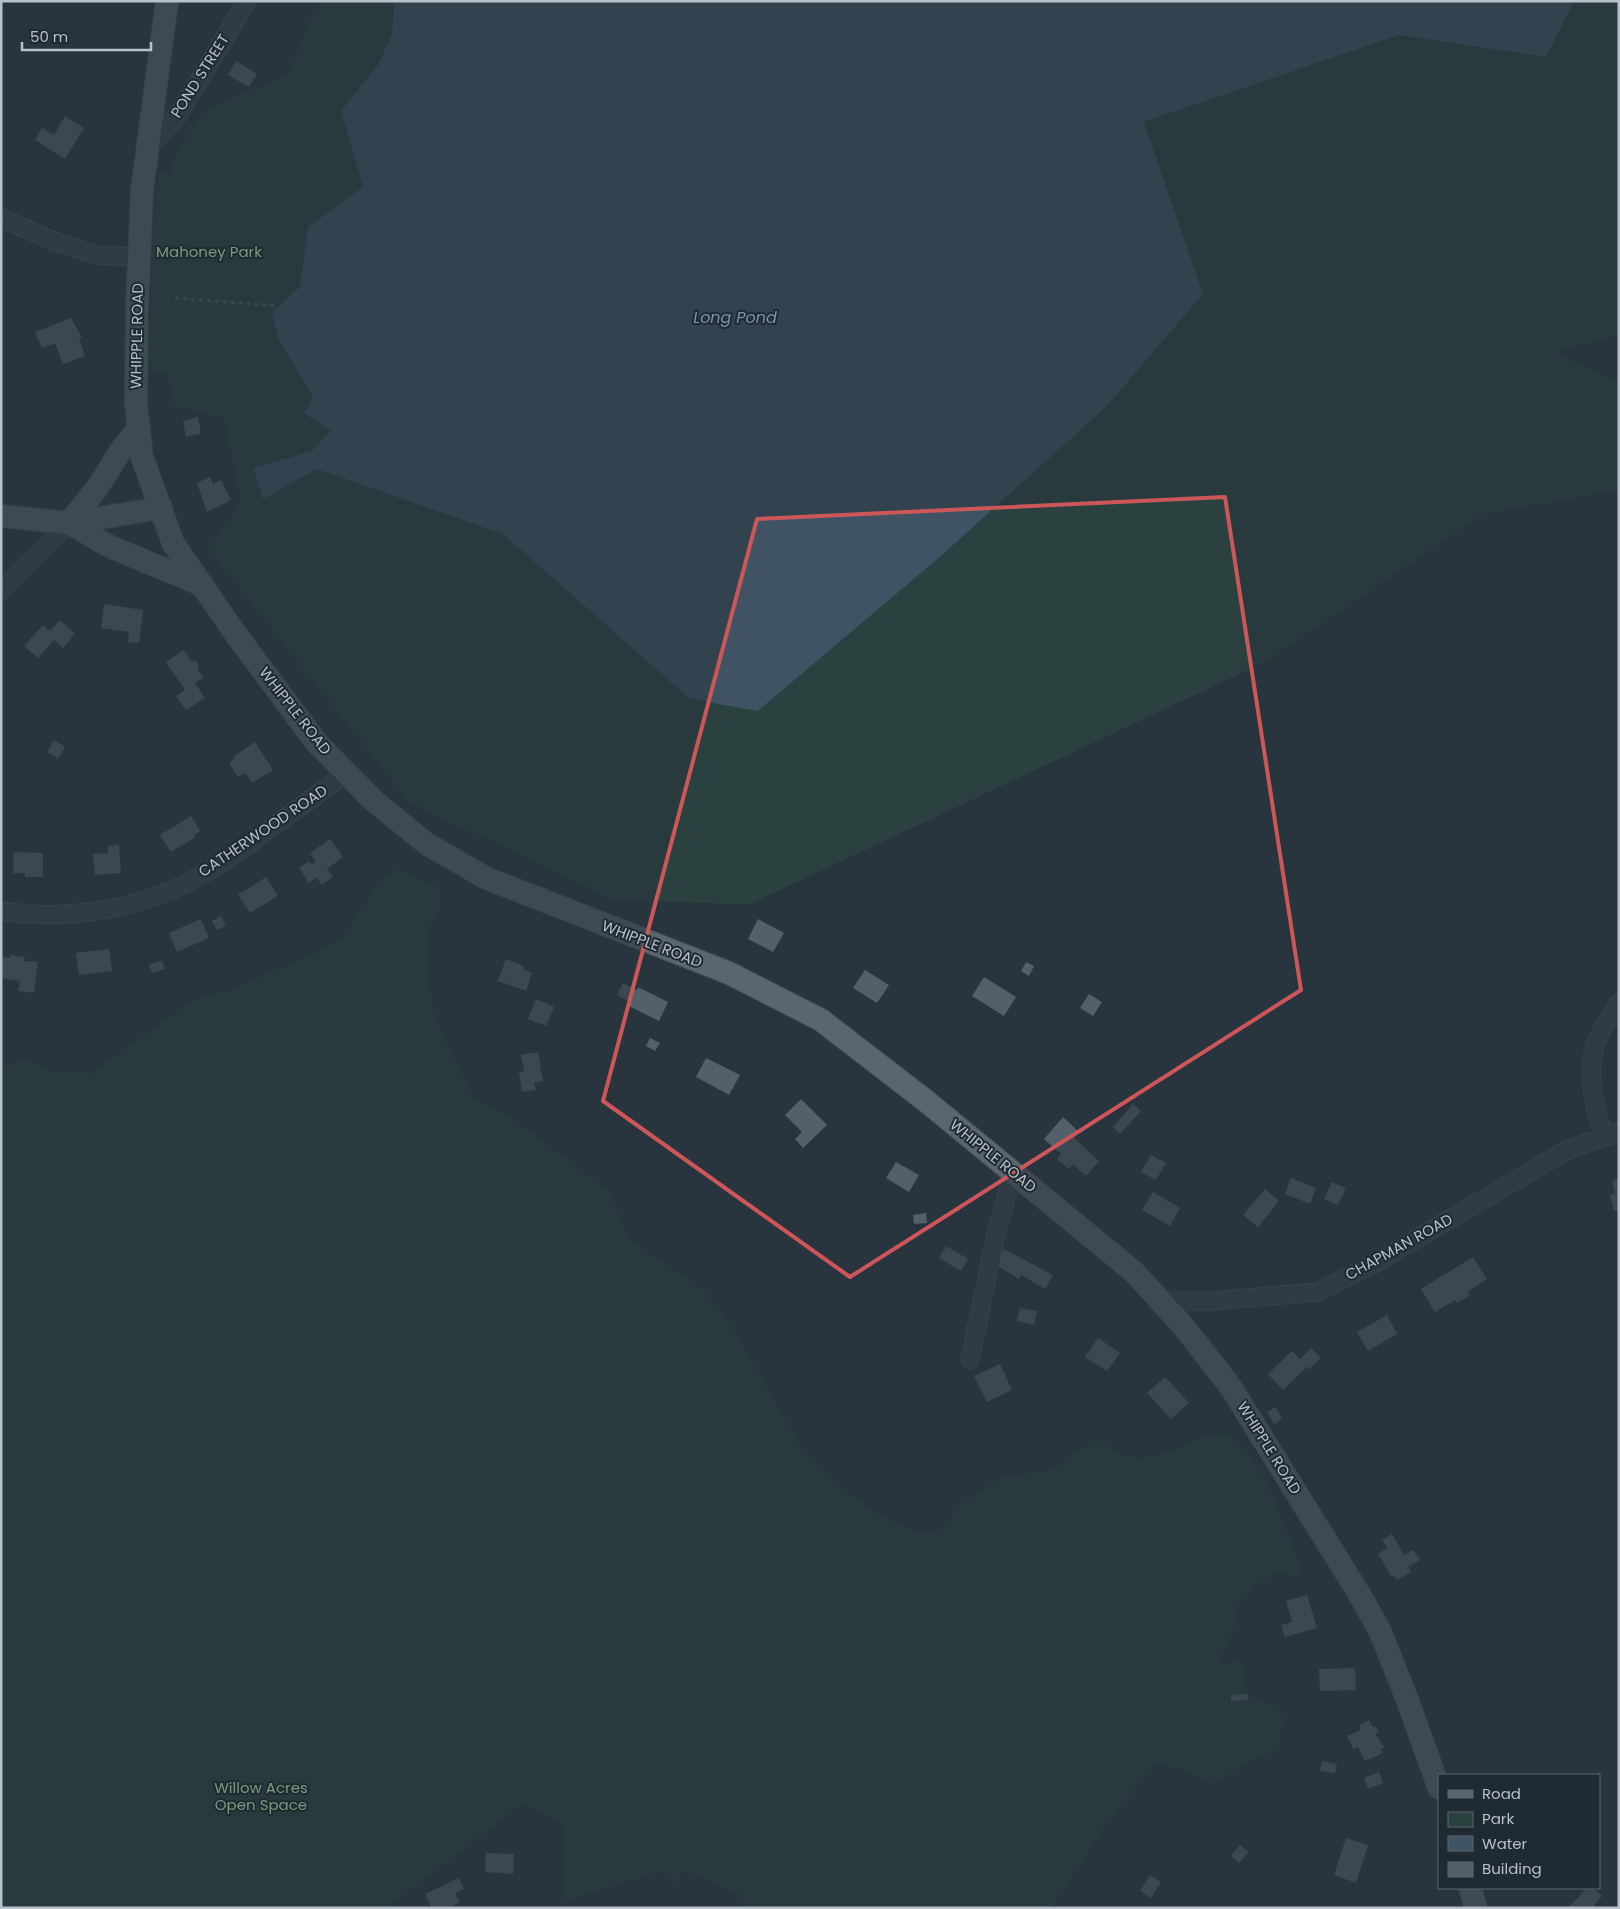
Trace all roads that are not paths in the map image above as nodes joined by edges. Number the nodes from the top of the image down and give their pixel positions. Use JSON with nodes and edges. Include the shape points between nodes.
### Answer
{"nodes":[{"id":1,"x":167,"y":1,"type":"edge"},
{"id":2,"x":247,"y":1,"type":"edge"},
{"id":3,"x":149,"y":147,"type":"junction"},
{"id":4,"x":1,"y":218,"type":"edge"},
{"id":5,"x":139,"y":257,"type":"junction"},
{"id":6,"x":139,"y":428,"type":"junction"},
{"id":7,"x":161,"y":508,"type":"junction"},
{"id":8,"x":1,"y":516,"type":"edge"},
{"id":9,"x":69,"y":523,"type":"junction"},
{"id":10,"x":202,"y":585,"type":"junction"},
{"id":11,"x":1,"y":590,"type":"edge"},
{"id":12,"x":347,"y":773,"type":"junction"},
{"id":13,"x":1,"y":911,"type":"edge"},
{"id":14,"x":1619,"y":1003,"type":"edge"},
{"id":15,"x":1612,"y":1134,"type":"edge"},
{"id":16,"x":1013,"y":1172,"type":"junction"},
{"id":17,"x":1162,"y":1301,"type":"junction"},
{"id":18,"x":970,"y":1360,"type":"dead end"},
{"id":19,"x":1438,"y":1785,"type":"edge"},
{"id":20,"x":1470,"y":1889,"type":"edge"},
{"id":21,"x":1476,"y":1908,"type":"edge"}],
"edges":[{"from":1,"to":3,"type":"main road","name":"WHIPPLE ROAD"},
{"from":2,"to":3,"type":"street","name":"POND STREET","via":[[178,115]]},
{"from":3,"to":5,"type":"main road","name":"WHIPPLE ROAD","via":[[142,192]]},
{"from":4,"to":5,"type":"street","via":[[56,242],[97,255]]},
{"from":5,"to":6,"type":"main road","name":"WHIPPLE ROAD","via":[[136,395]]},
{"from":6,"to":7,"type":"main road","name":"WHIPPLE ROAD","via":[[142,457]]},
{"from":6,"to":9,"type":"main road"},
{"from":7,"to":9,"type":"main road"},
{"from":7,"to":10,"type":"main road","name":"WHIPPLE ROAD","via":[[173,543]]},
{"from":8,"to":9,"type":"main road"},
{"from":9,"to":10,"type":"main road","via":[[109,546]]},
{"from":9,"to":11,"type":"street"},
{"from":10,"to":12,"type":"main road","name":"WHIPPLE ROAD","via":[[316,742]]},
{"from":12,"to":13,"type":"street","name":"CATHERWOOD ROAD","via":[[206,872],[161,894],[94,912],[26,915]]},
{"from":12,"to":16,"type":"main road","name":"WHIPPLE ROAD","via":[[427,844],[486,878],[729,973],[821,1020]]},
{"from":14,"to":15,"type":"street","via":[[1594,1047],[1596,1108]]},
{"from":15,"to":17,"type":"street","name":"CHAPMAN ROAD","via":[[1567,1150],[1372,1265],[1317,1292],[1213,1301]]},
{"from":16,"to":17,"type":"main road","name":"WHIPPLE ROAD","via":[[1134,1272]]},
{"from":16,"to":18,"type":"street","via":[[995,1239]]},
{"from":17,"to":19,"type":"main road","name":"WHIPPLE ROAD","via":[[1230,1386],[1358,1592],[1380,1631]]},
{"from":20,"to":21,"type":"main road"}]}
